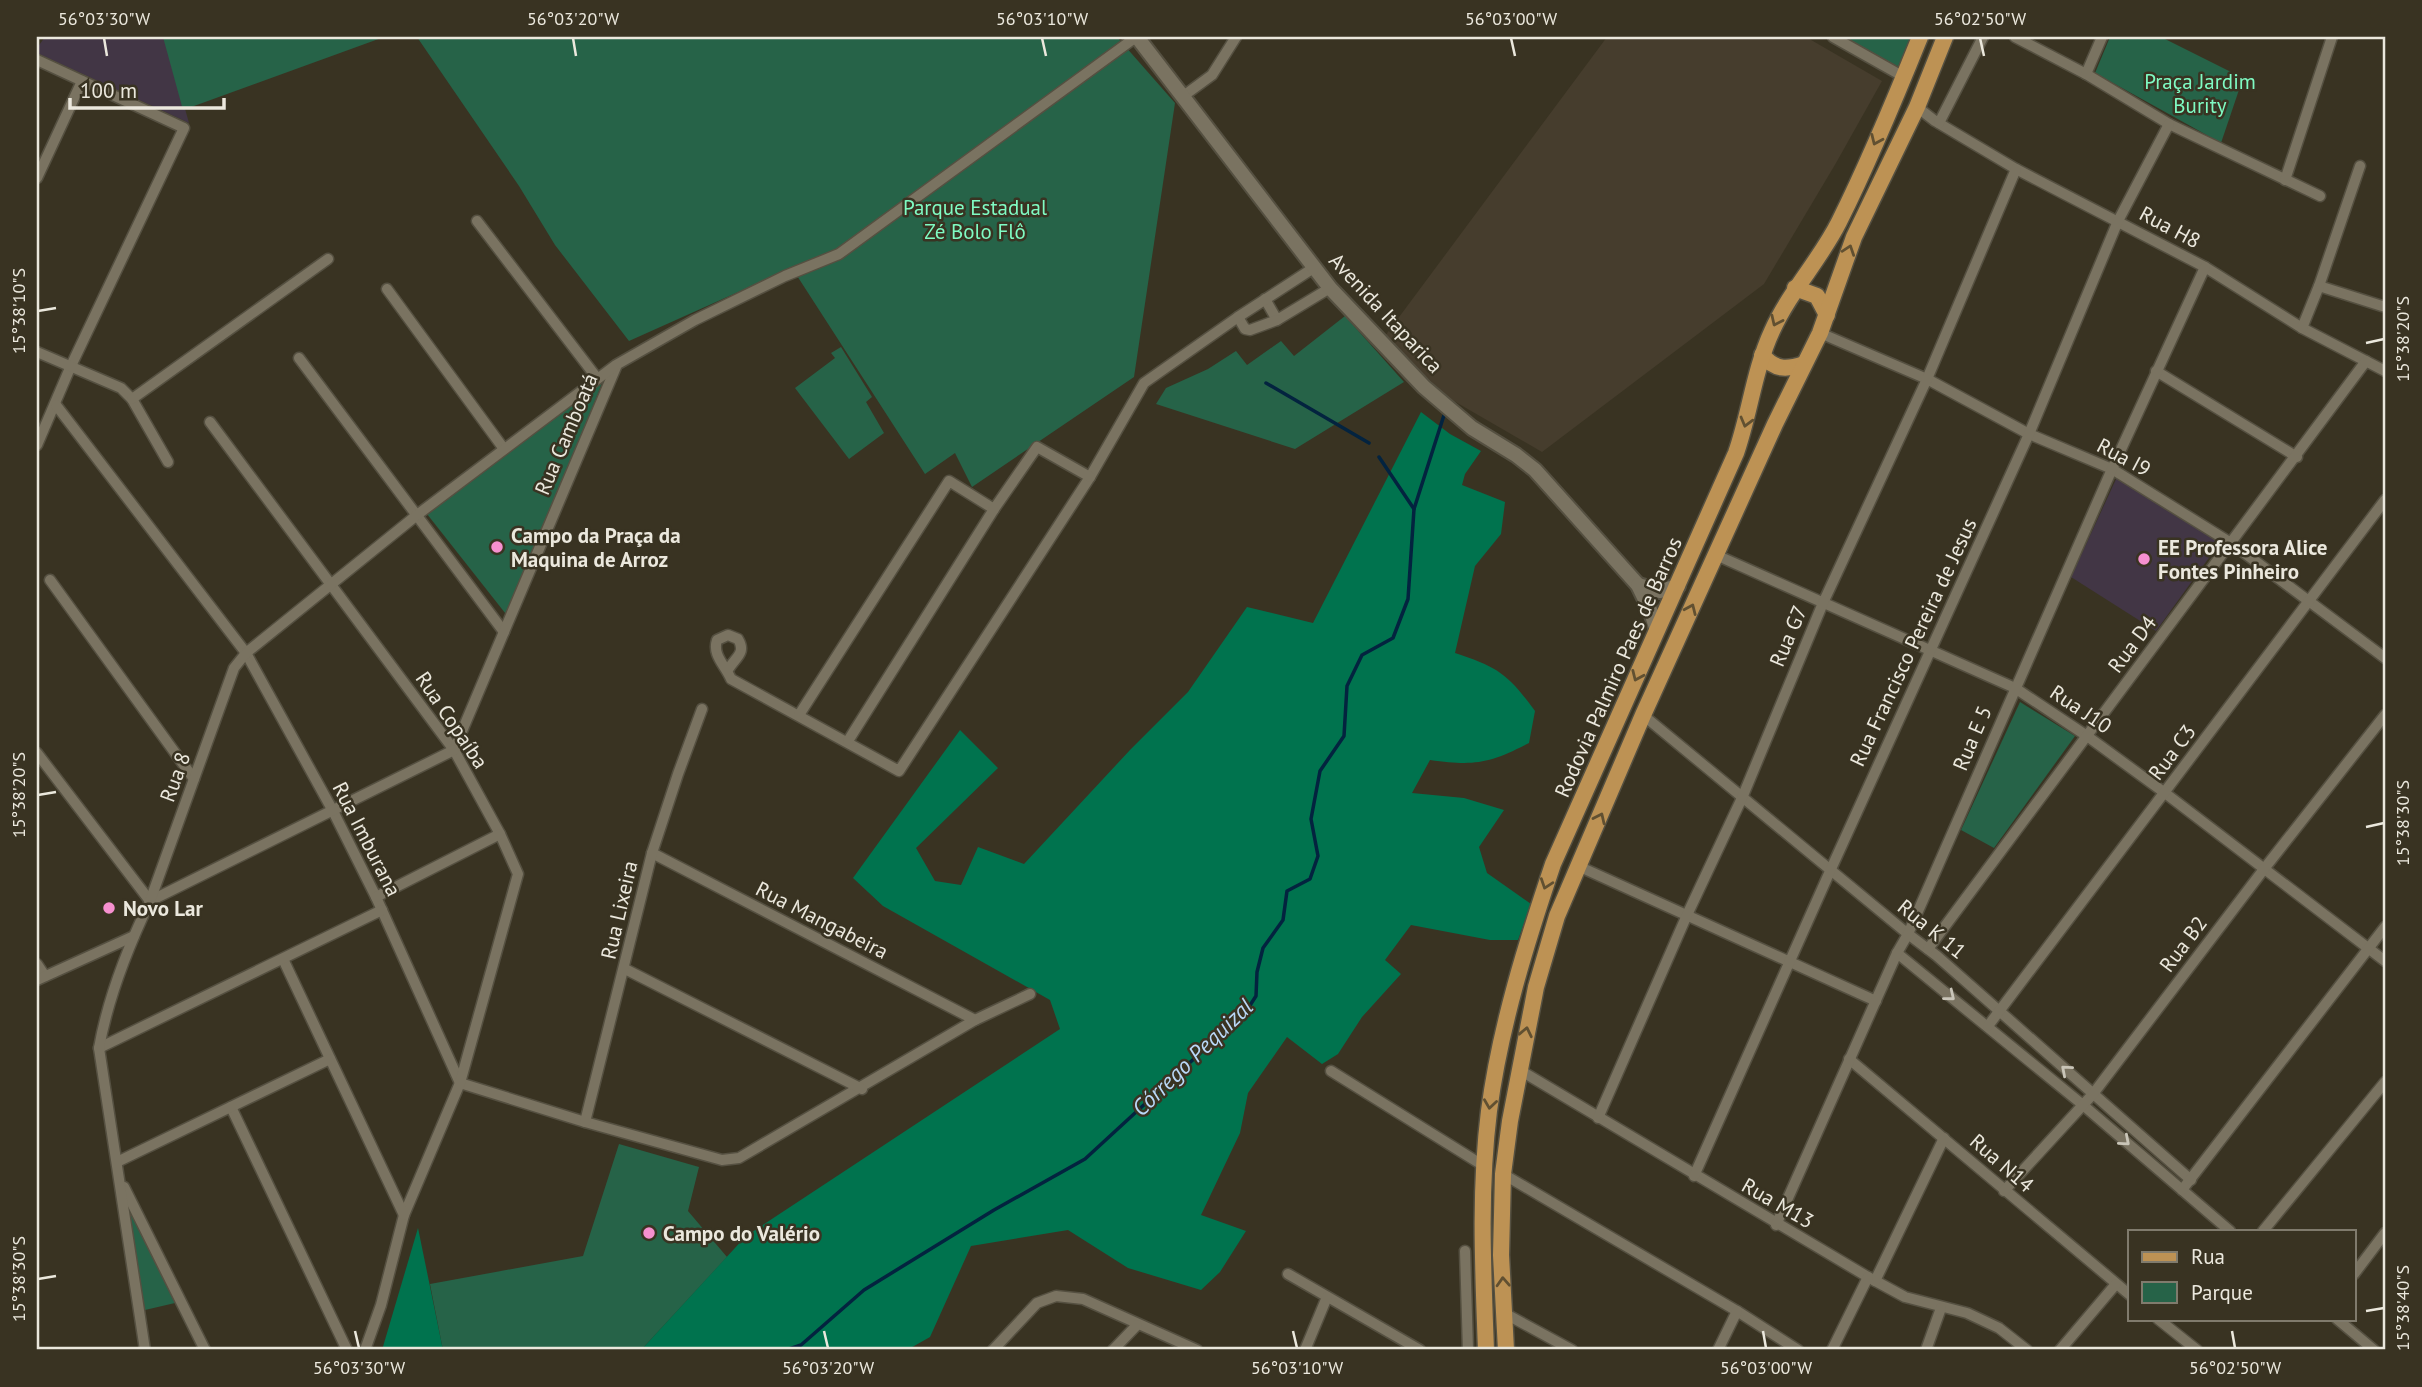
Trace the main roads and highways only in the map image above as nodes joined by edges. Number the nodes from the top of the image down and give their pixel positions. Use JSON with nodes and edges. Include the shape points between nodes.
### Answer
{"nodes":[{"id":1,"x":1920,"y":37,"type":"edge"},
{"id":2,"x":1945,"y":37,"type":"edge"},
{"id":3,"x":1795,"y":288,"type":"junction"},
{"id":4,"x":1827,"y":315,"type":"junction"},
{"id":5,"x":1762,"y":355,"type":"junction"},
{"id":6,"x":1804,"y":364,"type":"junction"},
{"id":7,"x":1486,"y":1350,"type":"edge"},
{"id":8,"x":1506,"y":1350,"type":"edge"}],
"edges":[{"from":1,"to":3,"type":"main road","name":"Rodovia Palmiro Paes de Barros","one_way":true,"via":[[1838,225]]},
{"from":4,"to":2,"type":"main road","name":"Rodovia Palmiro Paes de Barros","one_way":true,"via":[[1854,237],[1917,107]]},
{"from":3,"to":4,"type":"main road","via":[[1817,296]]},
{"from":3,"to":5,"type":"main road","name":"Rodovia Palmiro Paes de Barros","one_way":true},
{"from":4,"to":6,"type":"main road","name":"Rodovia Palmiro Paes de Barros"},
{"from":5,"to":6,"type":"main road","via":[[1779,368]]},
{"from":5,"to":7,"type":"main road","name":"Rodovia Palmiro Paes de Barros","one_way":true,"via":[[1736,453],[1553,864],[1537,911],[1489,1111],[1481,1256]]},
{"from":8,"to":6,"type":"main road","name":"Rodovia Palmiro Paes de Barros","one_way":true,"via":[[1503,1174],[1518,1069],[1557,916],[1643,715]]}]}
